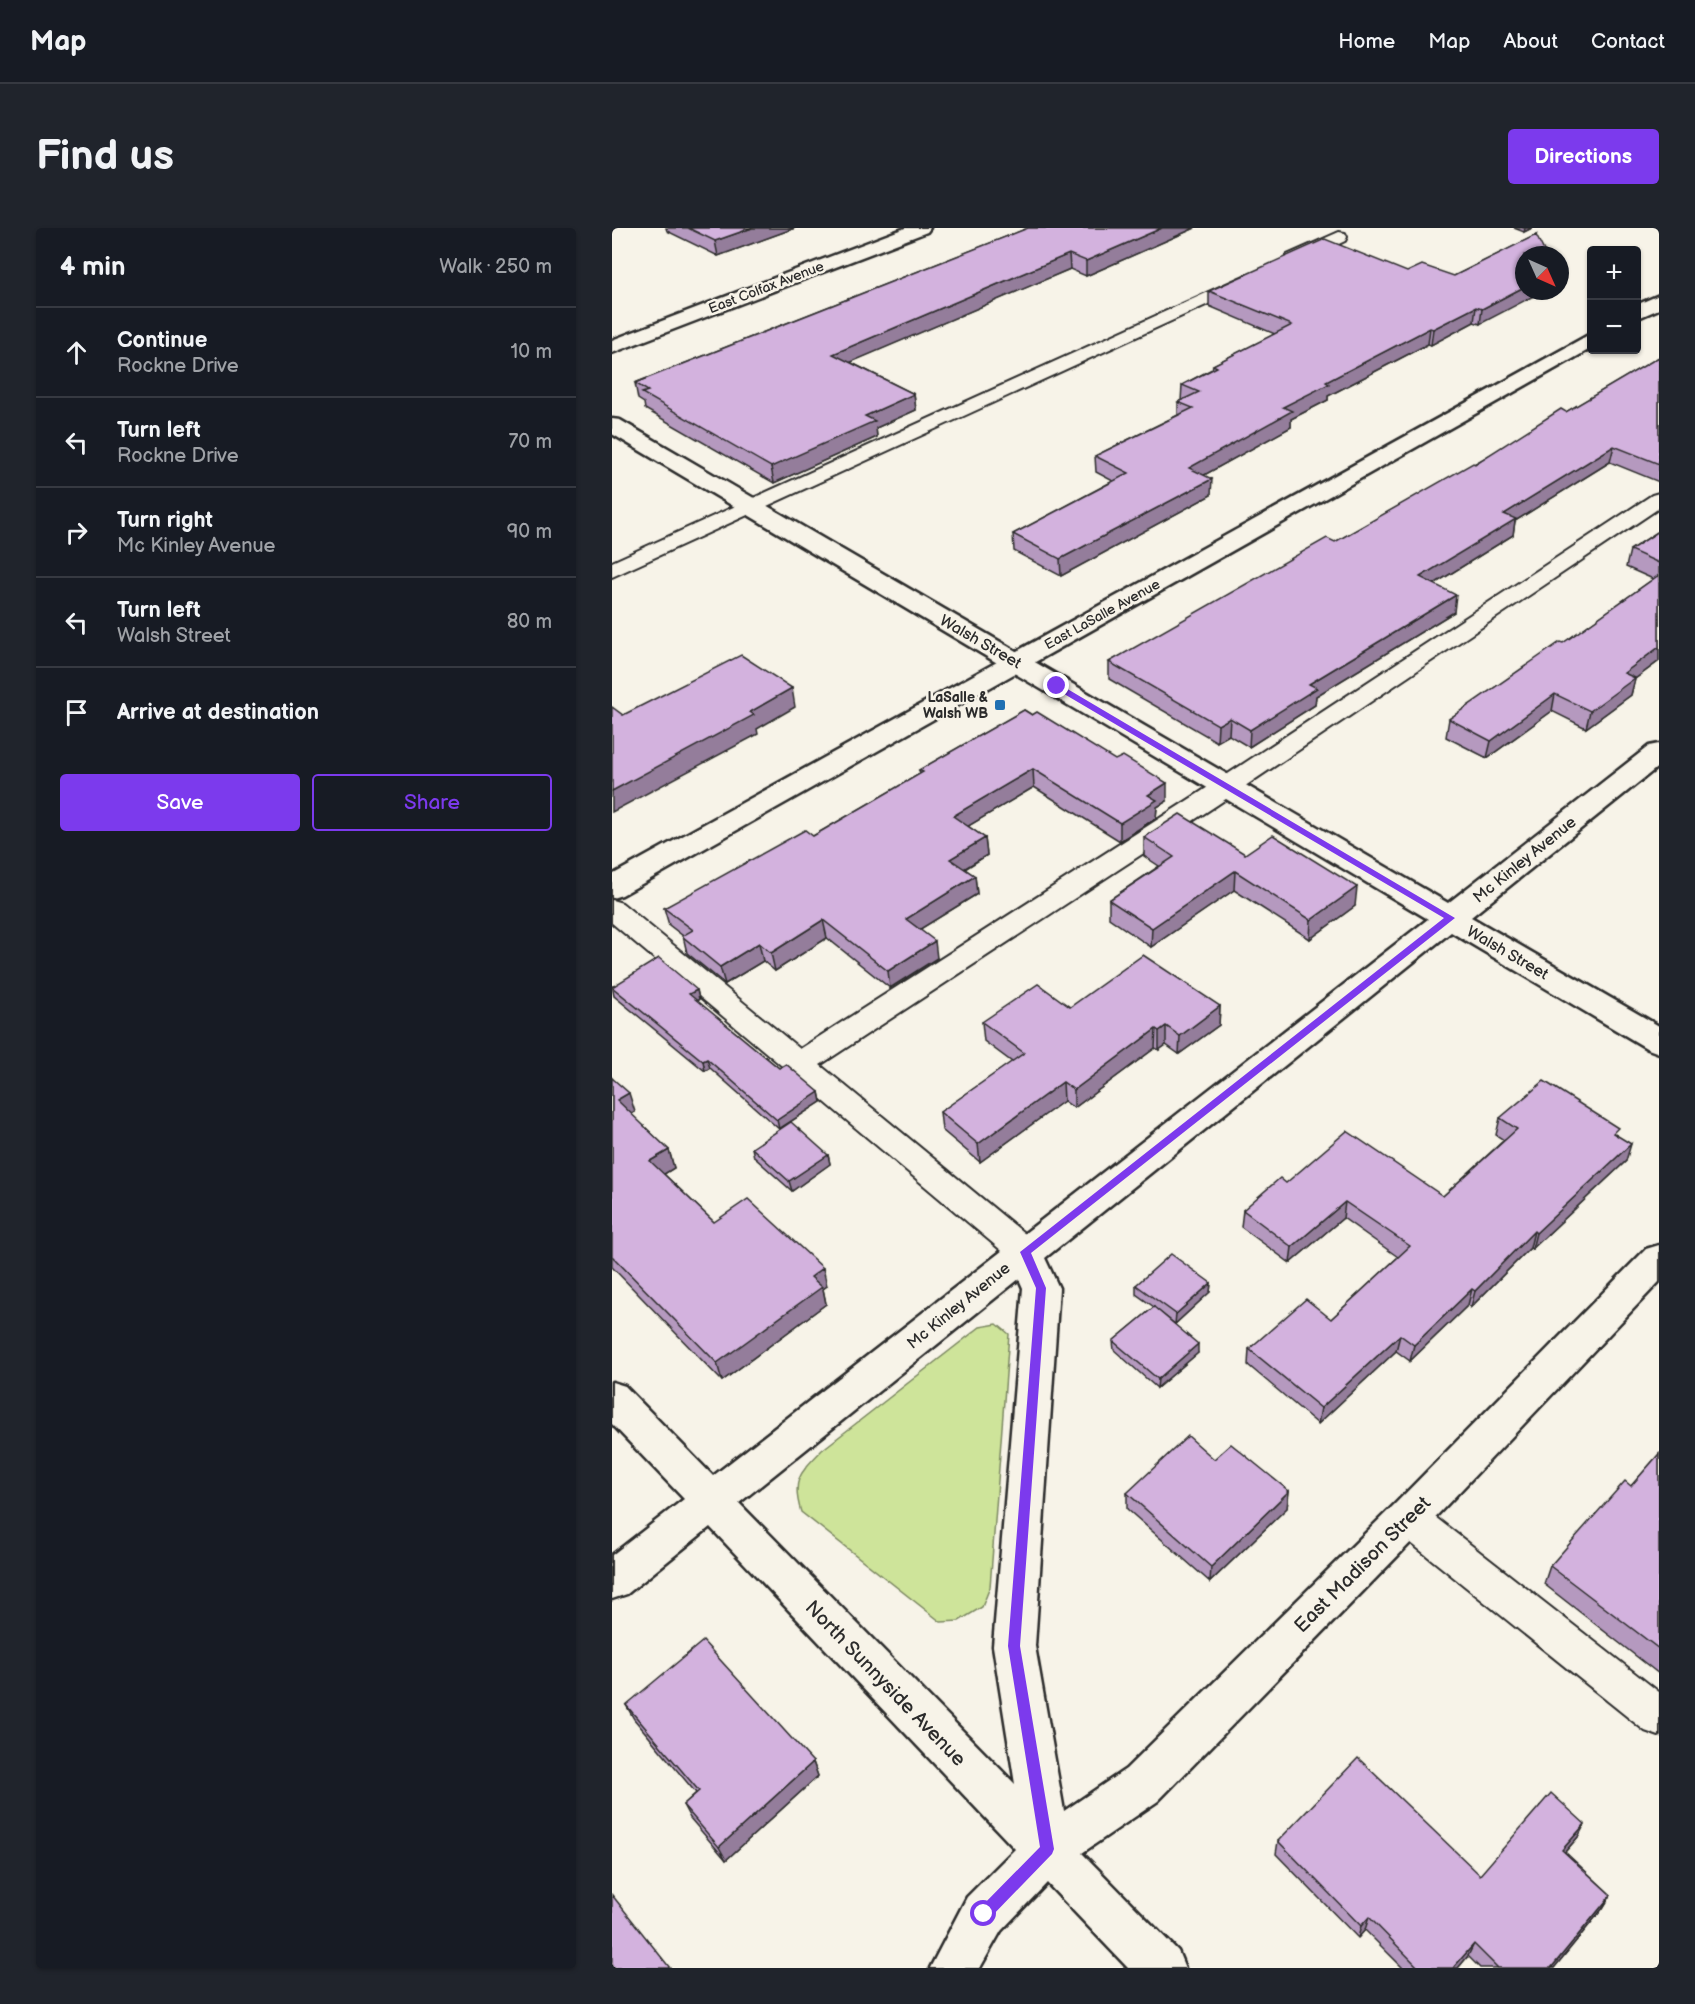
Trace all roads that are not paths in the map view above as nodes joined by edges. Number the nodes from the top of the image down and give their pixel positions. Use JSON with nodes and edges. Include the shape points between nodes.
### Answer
{"nodes":[{"id":1,"x":921,"y":228,"type":"edge"},
{"id":2,"x":1339,"y":237,"type":"dead end"},
{"id":3,"x":1659,"y":301,"type":"edge"},
{"id":4,"x":1641,"y":310,"type":"edge"},
{"id":5,"x":1587,"y":342,"type":"edge"},
{"id":6,"x":612,"y":347,"type":"edge"},
{"id":7,"x":612,"y":425,"type":"edge"},
{"id":8,"x":1659,"y":499,"type":"edge"},
{"id":9,"x":750,"y":507,"type":"junction"},
{"id":10,"x":612,"y":570,"type":"edge"},
{"id":11,"x":1016,"y":662,"type":"junction"},
{"id":12,"x":1659,"y":752,"type":"edge"},
{"id":13,"x":1227,"y":786,"type":"junction"},
{"id":14,"x":612,"y":888,"type":"edge"},
{"id":15,"x":612,"y":909,"type":"edge"},
{"id":16,"x":1450,"y":918,"type":"junction"},
{"id":17,"x":1659,"y":1041,"type":"edge"},
{"id":18,"x":798,"y":1065,"type":"junction"},
{"id":19,"x":1025,"y":1252,"type":"junction"},
{"id":20,"x":1659,"y":1259,"type":"edge"},
{"id":21,"x":612,"y":1398,"type":"edge"},
{"id":22,"x":711,"y":1503,"type":"junction"},
{"id":23,"x":1408,"y":1518,"type":"junction"},
{"id":24,"x":612,"y":1580,"type":"edge"},
{"id":25,"x":1659,"y":1717,"type":"edge"},
{"id":26,"x":1048,"y":1849,"type":"junction"},
{"id":27,"x":954,"y":1968,"type":"edge"},
{"id":28,"x":1161,"y":1968,"type":"edge"}],
"edges":[{"from":1,"to":6,"type":"street","name":"East Colfax Avenue"},
{"from":2,"to":9,"type":"lane"},
{"from":3,"to":4,"type":"street"},
{"from":5,"to":11,"type":"street","name":"East LaSalle Avenue"},
{"from":7,"to":9,"type":"street","name":"Walsh Street"},
{"from":8,"to":13,"type":"lane"},
{"from":9,"to":10,"type":"lane"},
{"from":9,"to":11,"type":"street","name":"Walsh Street"},
{"from":11,"to":13,"type":"street","name":"Walsh Street"},
{"from":11,"to":14,"type":"street","name":"East LaSalle Avenue"},
{"from":12,"to":16,"type":"street","name":"Mc Kinley Avenue"},
{"from":13,"to":16,"type":"street","name":"Walsh Street"},
{"from":13,"to":18,"type":"lane"},
{"from":15,"to":18,"type":"lane"},
{"from":16,"to":17,"type":"street","name":"Walsh Street"},
{"from":16,"to":19,"type":"street","name":"Mc Kinley Avenue"},
{"from":18,"to":19,"type":"lane"},
{"from":19,"to":22,"type":"street","name":"Mc Kinley Avenue"},
{"from":19,"to":26,"type":"street","via":[[1041,1288],[1014,1646]]},
{"from":20,"to":23,"type":"street","name":"East Madison Street"},
{"from":21,"to":22,"type":"street","name":"North Sunnyside Avenue"},
{"from":22,"to":24,"type":"street","name":"Mc Kinley Avenue"},
{"from":22,"to":26,"type":"street","name":"North Sunnyside Avenue"},
{"from":23,"to":25,"type":"lane"},
{"from":23,"to":26,"type":"street","name":"East Madison Street","via":[[1142,1785]]},
{"from":26,"to":27,"type":"street","name":"East Madison Street","via":[[984,1914]]},
{"from":26,"to":28,"type":"street","name":"North Sunnyside Avenue"}]}
